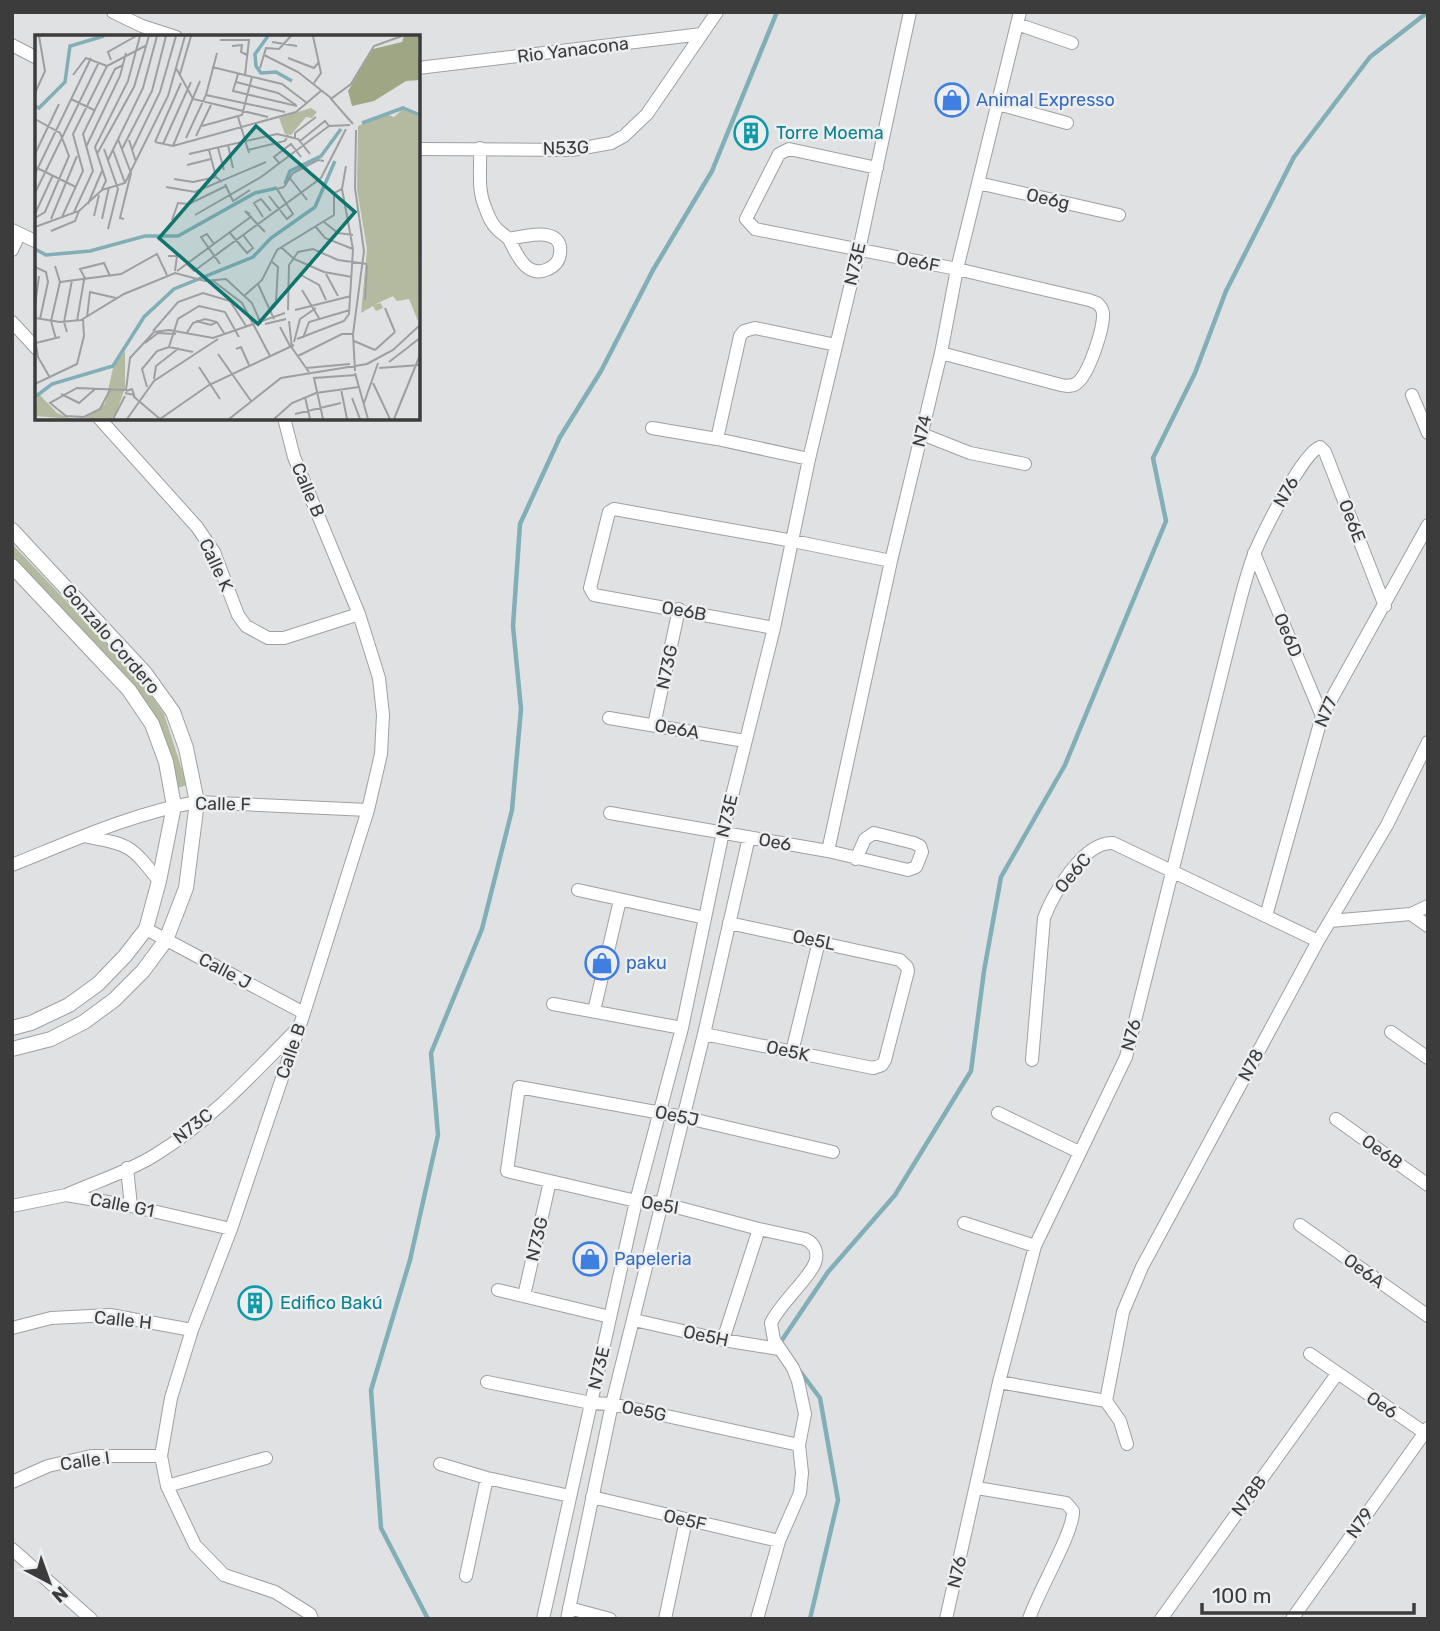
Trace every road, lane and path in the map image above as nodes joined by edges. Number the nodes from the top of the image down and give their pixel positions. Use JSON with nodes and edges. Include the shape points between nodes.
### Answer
{"nodes":[{"id":1,"x":113,"y":12,"type":"edge"},
{"id":2,"x":717,"y":12,"type":"edge"},
{"id":3,"x":910,"y":12,"type":"edge"},
{"id":4,"x":1019,"y":18,"type":"edge"},
{"id":5,"x":702,"y":34,"type":"junction"},
{"id":6,"x":170,"y":35,"type":"edge"},
{"id":7,"x":1072,"y":43,"type":"dead end"},
{"id":8,"x":12,"y":45,"type":"edge"},
{"id":9,"x":35,"y":57,"type":"edge"},
{"id":10,"x":420,"y":68,"type":"edge"},
{"id":11,"x":998,"y":104,"type":"junction"},
{"id":12,"x":1067,"y":123,"type":"dead end"},
{"id":13,"x":480,"y":148,"type":"junction"},
{"id":14,"x":420,"y":149,"type":"edge"},
{"id":15,"x":877,"y":168,"type":"junction"},
{"id":16,"x":978,"y":183,"type":"junction"},
{"id":17,"x":1119,"y":215,"type":"dead end"},
{"id":18,"x":15,"y":233,"type":"edge"},
{"id":19,"x":509,"y":239,"type":"dead end"},
{"id":20,"x":35,"y":241,"type":"edge"},
{"id":21,"x":12,"y":250,"type":"edge"},
{"id":22,"x":859,"y":250,"type":"junction"},
{"id":23,"x":957,"y":270,"type":"junction"},
{"id":24,"x":12,"y":322,"type":"edge"},
{"id":25,"x":836,"y":345,"type":"junction"},
{"id":26,"x":35,"y":347,"type":"edge"},
{"id":27,"x":941,"y":353,"type":"junction"},
{"id":28,"x":1412,"y":395,"type":"dead end"},
{"id":29,"x":101,"y":420,"type":"edge"},
{"id":30,"x":285,"y":420,"type":"edge"},
{"id":31,"x":652,"y":428,"type":"dead end"},
{"id":32,"x":922,"y":433,"type":"junction"},
{"id":33,"x":1428,"y":433,"type":"edge"},
{"id":34,"x":717,"y":439,"type":"junction"},
{"id":35,"x":1311,"y":451,"type":"joint"},
{"id":36,"x":809,"y":459,"type":"junction"},
{"id":37,"x":1025,"y":464,"type":"dead end"},
{"id":38,"x":1428,"y":525,"type":"edge"},
{"id":39,"x":12,"y":530,"type":"edge"},
{"id":40,"x":793,"y":541,"type":"junction"},
{"id":41,"x":1254,"y":554,"type":"junction"},
{"id":42,"x":891,"y":561,"type":"junction"},
{"id":43,"x":12,"y":566,"type":"edge"},
{"id":44,"x":1385,"y":606,"type":"junction"},
{"id":45,"x":679,"y":609,"type":"junction"},
{"id":46,"x":359,"y":614,"type":"junction"},
{"id":47,"x":774,"y":628,"type":"junction"},
{"id":48,"x":1322,"y":716,"type":"junction"},
{"id":49,"x":609,"y":718,"type":"dead end"},
{"id":50,"x":654,"y":725,"type":"junction"},
{"id":51,"x":744,"y":740,"type":"junction"},
{"id":52,"x":1428,"y":742,"type":"edge"},
{"id":53,"x":197,"y":802,"type":"junction"},
{"id":54,"x":174,"y":806,"type":"junction"},
{"id":55,"x":368,"y":810,"type":"junction"},
{"id":56,"x":610,"y":813,"type":"dead end"},
{"id":57,"x":723,"y":832,"type":"junction"},
{"id":58,"x":84,"y":836,"type":"junction"},
{"id":59,"x":749,"y":837,"type":"junction"},
{"id":60,"x":828,"y":852,"type":"junction"},
{"id":61,"x":856,"y":859,"type":"junction"},
{"id":62,"x":12,"y":865,"type":"edge"},
{"id":63,"x":1172,"y":872,"type":"junction"},
{"id":64,"x":159,"y":881,"type":"junction"},
{"id":65,"x":578,"y":890,"type":"dead end"},
{"id":66,"x":620,"y":900,"type":"junction"},
{"id":67,"x":1428,"y":906,"type":"edge"},
{"id":68,"x":1411,"y":914,"type":"junction"},
{"id":69,"x":1266,"y":916,"type":"junction"},
{"id":70,"x":705,"y":918,"type":"junction"},
{"id":71,"x":1330,"y":921,"type":"junction"},
{"id":72,"x":729,"y":923,"type":"junction"},
{"id":73,"x":1428,"y":926,"type":"edge"},
{"id":74,"x":146,"y":929,"type":"junction"},
{"id":75,"x":166,"y":940,"type":"junction"},
{"id":76,"x":819,"y":941,"type":"junction"},
{"id":77,"x":1318,"y":941,"type":"junction"},
{"id":78,"x":552,"y":1004,"type":"dead end"},
{"id":79,"x":594,"y":1011,"type":"junction"},
{"id":80,"x":304,"y":1013,"type":"junction"},
{"id":81,"x":12,"y":1027,"type":"edge"},
{"id":82,"x":299,"y":1027,"type":"junction"},
{"id":83,"x":682,"y":1028,"type":"junction"},
{"id":84,"x":1391,"y":1032,"type":"dead end"},
{"id":85,"x":704,"y":1034,"type":"junction"},
{"id":86,"x":12,"y":1049,"type":"edge"},
{"id":87,"x":792,"y":1052,"type":"junction"},
{"id":88,"x":1428,"y":1058,"type":"edge"},
{"id":89,"x":1032,"y":1060,"type":"dead end"},
{"id":90,"x":873,"y":1068,"type":"joint"},
{"id":91,"x":661,"y":1113,"type":"junction"},
{"id":92,"x":998,"y":1113,"type":"dead end"},
{"id":93,"x":683,"y":1117,"type":"junction"},
{"id":94,"x":1336,"y":1119,"type":"dead end"},
{"id":95,"x":833,"y":1152,"type":"dead end"},
{"id":96,"x":1079,"y":1152,"type":"junction"},
{"id":97,"x":127,"y":1168,"type":"junction"},
{"id":98,"x":507,"y":1171,"type":"joint"},
{"id":99,"x":550,"y":1181,"type":"junction"},
{"id":100,"x":1428,"y":1185,"type":"edge"},
{"id":101,"x":66,"y":1195,"type":"junction"},
{"id":102,"x":636,"y":1201,"type":"junction"},
{"id":103,"x":661,"y":1203,"type":"junction"},
{"id":104,"x":12,"y":1206,"type":"edge"},
{"id":105,"x":131,"y":1206,"type":"junction"},
{"id":106,"x":964,"y":1223,"type":"dead end"},
{"id":107,"x":1300,"y":1225,"type":"dead end"},
{"id":108,"x":232,"y":1229,"type":"junction"},
{"id":109,"x":759,"y":1229,"type":"junction"},
{"id":110,"x":1035,"y":1246,"type":"junction"},
{"id":111,"x":499,"y":1290,"type":"dead end"},
{"id":112,"x":524,"y":1296,"type":"junction"},
{"id":113,"x":1428,"y":1316,"type":"edge"},
{"id":114,"x":610,"y":1318,"type":"junction"},
{"id":115,"x":634,"y":1320,"type":"junction"},
{"id":116,"x":12,"y":1328,"type":"edge"},
{"id":117,"x":192,"y":1330,"type":"junction"},
{"id":118,"x":723,"y":1340,"type":"junction"},
{"id":119,"x":779,"y":1349,"type":"junction"},
{"id":120,"x":1310,"y":1354,"type":"dead end"},
{"id":121,"x":1337,"y":1374,"type":"junction"},
{"id":122,"x":487,"y":1382,"type":"dead end"},
{"id":123,"x":999,"y":1382,"type":"junction"},
{"id":124,"x":1105,"y":1401,"type":"junction"},
{"id":125,"x":591,"y":1403,"type":"junction"},
{"id":126,"x":612,"y":1404,"type":"junction"},
{"id":127,"x":1427,"y":1432,"type":"edge"},
{"id":128,"x":1127,"y":1444,"type":"dead end"},
{"id":129,"x":799,"y":1445,"type":"junction"},
{"id":130,"x":161,"y":1455,"type":"junction"},
{"id":131,"x":266,"y":1458,"type":"dead end"},
{"id":132,"x":440,"y":1464,"type":"dead end"},
{"id":133,"x":486,"y":1478,"type":"junction"},
{"id":134,"x":12,"y":1482,"type":"edge"},
{"id":135,"x":167,"y":1486,"type":"junction"},
{"id":136,"x":977,"y":1488,"type":"junction"},
{"id":137,"x":570,"y":1496,"type":"junction"},
{"id":138,"x":592,"y":1497,"type":"junction"},
{"id":139,"x":686,"y":1520,"type":"junction"},
{"id":140,"x":779,"y":1541,"type":"junction"},
{"id":141,"x":12,"y":1549,"type":"edge"},
{"id":142,"x":466,"y":1576,"type":"dead end"},
{"id":143,"x":568,"y":1614,"type":"edge"},
{"id":144,"x":91,"y":1619,"type":"edge"},
{"id":145,"x":312,"y":1619,"type":"edge"},
{"id":146,"x":542,"y":1619,"type":"edge"},
{"id":147,"x":610,"y":1619,"type":"edge"},
{"id":148,"x":665,"y":1619,"type":"edge"},
{"id":149,"x":757,"y":1619,"type":"edge"},
{"id":150,"x":946,"y":1619,"type":"edge"},
{"id":151,"x":1028,"y":1619,"type":"edge"},
{"id":152,"x":1161,"y":1619,"type":"edge"},
{"id":153,"x":1292,"y":1619,"type":"edge"}],
"edges":[{"from":1,"to":6,"type":"street"},
{"from":2,"to":5,"type":"street"},
{"from":3,"to":15,"type":"street","name":"N73E"},
{"from":4,"to":7,"type":"street"},
{"from":4,"to":11,"type":"street","name":"N74"},
{"from":5,"to":10,"type":"street","name":"Rio Yanacona"},
{"from":5,"to":13,"type":"street","name":"N53G","via":[[647,114],[617,140],[572,150]]},
{"from":8,"to":9,"type":"street"},
{"from":11,"to":12,"type":"street"},
{"from":11,"to":16,"type":"street","name":"N74"},
{"from":13,"to":14,"type":"street","name":"N53G"},
{"from":13,"to":19,"type":"street","via":[[483,204],[497,230]]},
{"from":15,"to":22,"type":"street","name":"N73E"},
{"from":15,"to":22,"type":"street","name":"Oe6F","via":[[789,149],[779,154],[746,216],[747,224],[755,229]]},
{"from":16,"to":17,"type":"street","name":"Oe6g"},
{"from":16,"to":23,"type":"street","name":"N74"},
{"from":18,"to":20,"type":"street"},
{"from":18,"to":21,"type":"street"},
{"from":22,"to":23,"type":"street","name":"Oe6F"},
{"from":22,"to":25,"type":"street","name":"N73E"},
{"from":23,"to":27,"type":"street","name":"N74"},
{"from":23,"to":27,"type":"street","name":"Oe6F","via":[[1097,303],[1103,313],[1102,324],[1090,360],[1073,385]]},
{"from":24,"to":26,"type":"street"},
{"from":25,"to":34,"type":"street","via":[[755,328],[744,331]]},
{"from":25,"to":36,"type":"street","name":"N73E"},
{"from":27,"to":32,"type":"street","name":"N74"},
{"from":28,"to":33,"type":"street"},
{"from":29,"to":46,"type":"street","name":"Calle K","via":[[197,527],[214,552],[246,626],[268,638],[284,638]]},
{"from":30,"to":46,"type":"street","name":"Calle B","via":[[294,457]]},
{"from":31,"to":34,"type":"street"},
{"from":32,"to":37,"type":"street","via":[[970,453]]},
{"from":32,"to":42,"type":"street","name":"N74"},
{"from":34,"to":36,"type":"street"},
{"from":35,"to":41,"type":"street","name":"N76"},
{"from":35,"to":44,"type":"street","name":"Oe6E","via":[[1320,447],[1325,452]]},
{"from":36,"to":40,"type":"street","name":"N73E"},
{"from":38,"to":44,"type":"street","name":"N77"},
{"from":39,"to":53,"type":"street","name":"Gonzalo Cordero","via":[[145,673],[173,712]]},
{"from":40,"to":42,"type":"street"},
{"from":40,"to":45,"type":"street","name":"Oe6B","via":[[614,509],[607,515],[590,588],[594,595]]},
{"from":40,"to":47,"type":"street","name":"N73E"},
{"from":41,"to":48,"type":"street","name":"Oe6D"},
{"from":41,"to":63,"type":"street","name":"N76"},
{"from":42,"to":60,"type":"street","name":"N74"},
{"from":43,"to":54,"type":"street","name":"Gonzalo Cordero","via":[[129,690],[152,723],[166,762]]},
{"from":44,"to":48,"type":"street","name":"N77"},
{"from":45,"to":47,"type":"street","name":"Oe6B"},
{"from":45,"to":50,"type":"street","name":"N73G"},
{"from":46,"to":55,"type":"street","name":"Calle B","via":[[379,678],[383,715],[381,754]]},
{"from":47,"to":51,"type":"street","name":"N73E"},
{"from":48,"to":69,"type":"street","name":"N77"},
{"from":49,"to":50,"type":"street","name":"Oe6A"},
{"from":50,"to":51,"type":"street","name":"Oe6A"},
{"from":51,"to":57,"type":"street","name":"N73E"},
{"from":52,"to":71,"type":"street","name":"N78"},
{"from":53,"to":54,"type":"street","name":"Calle F"},
{"from":53,"to":55,"type":"street","name":"Calle F"},
{"from":53,"to":75,"type":"street","name":"Gonzalo Cordero","via":[[186,888]]},
{"from":54,"to":58,"type":"street","name":"Calle F"},
{"from":54,"to":64,"type":"street","name":"Gonzalo Cordero"},
{"from":55,"to":80,"type":"street","name":"Calle B"},
{"from":56,"to":57,"type":"street","name":"Oe6"},
{"from":57,"to":59,"type":"street","name":"Oe6"},
{"from":57,"to":70,"type":"street","name":"N73E"},
{"from":58,"to":62,"type":"street","name":"Calle F"},
{"from":58,"to":64,"type":"street","via":[[122,843],[135,851]]},
{"from":59,"to":60,"type":"street","name":"Oe6"},
{"from":59,"to":72,"type":"street","name":"N73E"},
{"from":60,"to":61,"type":"street","name":"Oe6"},
{"from":61,"to":61,"type":"street","name":"Oe6","via":[[872,833],[915,843],[922,849],[912,870]]},
{"from":63,"to":69,"type":"street","name":"Oe6C"},
{"from":63,"to":89,"type":"street","name":"Oe6C","via":[[1106,843],[1097,845],[1066,878],[1044,918]]},
{"from":63,"to":96,"type":"street","name":"N76","via":[[1126,1057]]},
{"from":64,"to":74,"type":"street","name":"Gonzalo Cordero"},
{"from":65,"to":66,"type":"street"},
{"from":66,"to":70,"type":"street"},
{"from":66,"to":79,"type":"street"},
{"from":67,"to":68,"type":"street"},
{"from":68,"to":71,"type":"street"},
{"from":68,"to":73,"type":"street"},
{"from":69,"to":77,"type":"street","name":"Oe6C"},
{"from":70,"to":83,"type":"street","name":"N73E"},
{"from":71,"to":77,"type":"street","name":"N78"},
{"from":72,"to":76,"type":"street","name":"Oe5L"},
{"from":72,"to":85,"type":"street","name":"N73E"},
{"from":74,"to":75,"type":"street","name":"Calle J"},
{"from":74,"to":81,"type":"street","name":"Gonzalo Cordero","via":[[98,984],[69,1004]]},
{"from":75,"to":80,"type":"street","name":"Calle J"},
{"from":75,"to":86,"type":"street","name":"Gonzalo Cordero","via":[[114,1000],[84,1022]]},
{"from":76,"to":87,"type":"street"},
{"from":76,"to":90,"type":"street","name":"Oe5L","via":[[900,960],[907,967],[885,1060]]},
{"from":77,"to":124,"type":"street","name":"N78","via":[[1130,1291]]},
{"from":78,"to":79,"type":"street"},
{"from":79,"to":83,"type":"street"},
{"from":80,"to":82,"type":"street","name":"Calle B"},
{"from":82,"to":97,"type":"street","name":"N73C","via":[[192,1130]]},
{"from":82,"to":108,"type":"street","name":"Calle B"},
{"from":83,"to":91,"type":"street","name":"N73E"},
{"from":84,"to":88,"type":"street"},
{"from":85,"to":87,"type":"street","name":"Oe5K"},
{"from":85,"to":93,"type":"street","name":"N73E"},
{"from":87,"to":90,"type":"street","name":"Oe5K"},
{"from":91,"to":93,"type":"street","name":"Oe5J"},
{"from":91,"to":98,"type":"street","name":"Oe5J","via":[[519,1087]]},
{"from":91,"to":102,"type":"street","name":"N73E"},
{"from":92,"to":96,"type":"street"},
{"from":93,"to":95,"type":"street","name":"Oe5J"},
{"from":93,"to":103,"type":"street","name":"N73E"},
{"from":94,"to":100,"type":"street","name":"Oe6B"},
{"from":96,"to":110,"type":"street","name":"N76"},
{"from":97,"to":101,"type":"street","name":"N73C"},
{"from":97,"to":105,"type":"street"},
{"from":98,"to":99,"type":"street","name":"Oe5I"},
{"from":99,"to":102,"type":"street","name":"Oe5I"},
{"from":99,"to":112,"type":"street","name":"N73G"},
{"from":101,"to":104,"type":"street","name":"Calle G1"},
{"from":101,"to":105,"type":"street","name":"Calle G1"},
{"from":102,"to":103,"type":"street","name":"Oe5I"},
{"from":102,"to":114,"type":"street","name":"N73E"},
{"from":103,"to":109,"type":"street","name":"Oe5I"},
{"from":103,"to":115,"type":"street","name":"N73E"},
{"from":105,"to":108,"type":"street","name":"Calle G1"},
{"from":106,"to":110,"type":"street"},
{"from":107,"to":113,"type":"street","name":"Oe6A"},
{"from":108,"to":117,"type":"street","name":"Calle B"},
{"from":109,"to":118,"type":"street"},
{"from":109,"to":119,"type":"street","name":"Oe5I","via":[[805,1238],[817,1254],[771,1323]]},
{"from":110,"to":123,"type":"street","name":"N76"},
{"from":111,"to":112,"type":"street"},
{"from":112,"to":114,"type":"street"},
{"from":114,"to":125,"type":"street","name":"N73E"},
{"from":115,"to":118,"type":"street","name":"Oe5H"},
{"from":115,"to":126,"type":"street","name":"N73E"},
{"from":116,"to":117,"type":"street","name":"Calle H","via":[[51,1318],[110,1315]]},
{"from":117,"to":130,"type":"street","name":"Calle B","via":[[171,1398]]},
{"from":118,"to":119,"type":"street","name":"Oe5H"},
{"from":119,"to":129,"type":"street","via":[[793,1368],[802,1399],[805,1414]]},
{"from":120,"to":121,"type":"street","name":"Oe6"},
{"from":121,"to":127,"type":"street","name":"Oe6"},
{"from":121,"to":152,"type":"street","name":"N78B"},
{"from":122,"to":125,"type":"street","name":"Oe5G"},
{"from":123,"to":124,"type":"street"},
{"from":123,"to":136,"type":"street","name":"N76"},
{"from":124,"to":128,"type":"street","via":[[1120,1422]]},
{"from":125,"to":126,"type":"street","name":"Oe5G"},
{"from":125,"to":137,"type":"street","name":"N73E"},
{"from":126,"to":129,"type":"street","name":"Oe5G"},
{"from":126,"to":138,"type":"street","name":"N73E"},
{"from":127,"to":153,"type":"street","name":"N79"},
{"from":129,"to":140,"type":"street","via":[[800,1493]]},
{"from":130,"to":134,"type":"street","name":"Calle I","via":[[91,1456],[48,1466]]},
{"from":130,"to":135,"type":"street","name":"Calle B"},
{"from":131,"to":135,"type":"street"},
{"from":132,"to":133,"type":"street"},
{"from":133,"to":137,"type":"street"},
{"from":133,"to":142,"type":"street"},
{"from":135,"to":145,"type":"street","name":"Calle B","via":[[195,1545],[224,1575],[275,1591]]},
{"from":136,"to":150,"type":"street","name":"N76"},
{"from":136,"to":151,"type":"street","via":[[1066,1503],[1073,1511],[1071,1525]]},
{"from":137,"to":146,"type":"street","name":"N73E"},
{"from":138,"to":139,"type":"street","name":"Oe5F"},
{"from":138,"to":143,"type":"street","name":"N73E"},
{"from":139,"to":140,"type":"street","name":"Oe5F"},
{"from":139,"to":148,"type":"street"},
{"from":140,"to":149,"type":"street"},
{"from":141,"to":144,"type":"street"},
{"from":143,"to":147,"type":"street"}]}
